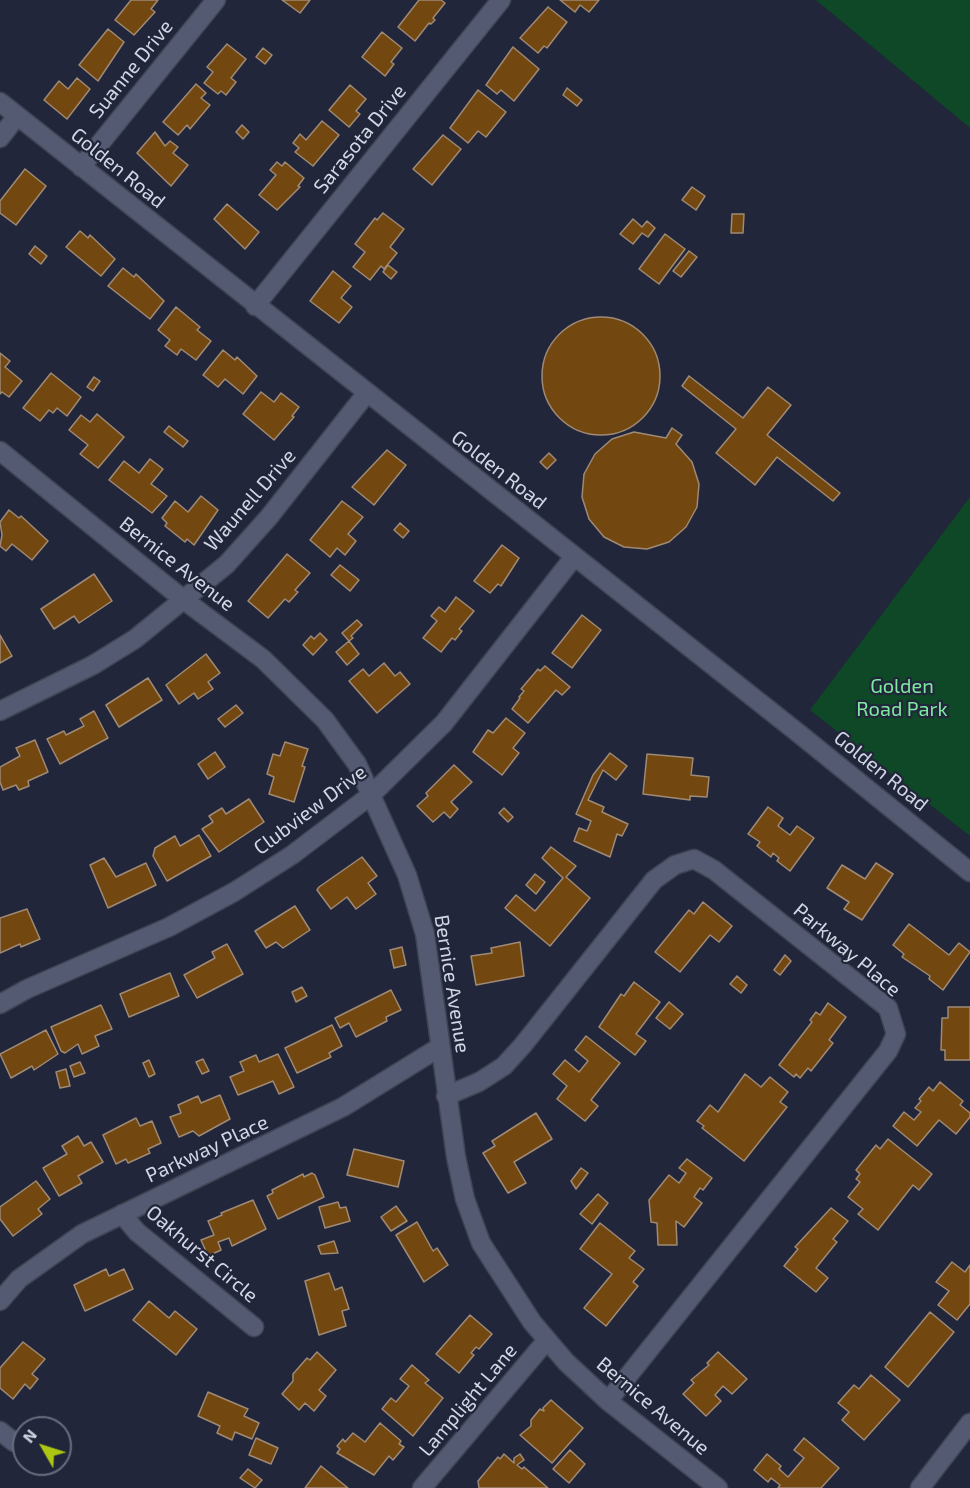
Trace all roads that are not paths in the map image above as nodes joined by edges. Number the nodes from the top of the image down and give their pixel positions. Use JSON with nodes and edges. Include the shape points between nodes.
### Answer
{"nodes":[{"id":1,"x":216,"y":0,"type":"edge"},
{"id":2,"x":501,"y":0,"type":"edge"},
{"id":3,"x":0,"y":102,"type":"edge"},
{"id":4,"x":17,"y":116,"type":"junction"},
{"id":5,"x":0,"y":138,"type":"edge"},
{"id":6,"x":81,"y":167,"type":"junction"},
{"id":7,"x":255,"y":306,"type":"junction"},
{"id":8,"x":366,"y":394,"type":"junction"},
{"id":9,"x":0,"y":451,"type":"edge"},
{"id":10,"x":574,"y":557,"type":"junction"},
{"id":11,"x":184,"y":600,"type":"junction"},
{"id":12,"x":0,"y":711,"type":"edge"},
{"id":13,"x":371,"y":795,"type":"junction"},
{"id":14,"x":970,"y":872,"type":"edge"},
{"id":15,"x":0,"y":1004,"type":"edge"},
{"id":16,"x":440,"y":1047,"type":"junction"},
{"id":17,"x":446,"y":1096,"type":"junction"},
{"id":18,"x":122,"y":1214,"type":"junction"},
{"id":19,"x":0,"y":1300,"type":"edge"},
{"id":20,"x":254,"y":1327,"type":"dead end"},
{"id":21,"x":547,"y":1340,"type":"junction"},
{"id":22,"x":608,"y":1401,"type":"junction"},
{"id":23,"x":970,"y":1423,"type":"edge"},
{"id":24,"x":422,"y":1488,"type":"edge"},
{"id":25,"x":718,"y":1488,"type":"edge"},
{"id":26,"x":920,"y":1488,"type":"edge"}],
"edges":[{"from":1,"to":6,"type":"street","name":"Suanne Drive"},
{"from":2,"to":7,"type":"street","name":"Sarasota Drive"},
{"from":3,"to":4,"type":"street","name":"Golden Road"},
{"from":4,"to":5,"type":"street"},
{"from":4,"to":6,"type":"street","name":"Golden Road"},
{"from":6,"to":7,"type":"street","name":"Golden Road"},
{"from":7,"to":8,"type":"street","name":"Golden Road"},
{"from":8,"to":10,"type":"street","name":"Golden Road"},
{"from":8,"to":11,"type":"street","name":"Waunell Drive","via":[[269,517],[226,564]]},
{"from":9,"to":11,"type":"street","name":"Bernice Avenue"},
{"from":10,"to":13,"type":"street","name":"Clubview Drive","via":[[444,723]]},
{"from":10,"to":14,"type":"street","name":"Golden Road"},
{"from":11,"to":12,"type":"street","name":"Waunell Drive","via":[[135,639],[93,665]]},
{"from":11,"to":13,"type":"street","name":"Bernice Avenue","via":[[301,693],[357,764]]},
{"from":13,"to":15,"type":"street","name":"Clubview Drive","via":[[292,855],[234,892],[169,927]]},
{"from":13,"to":16,"type":"street","name":"Bernice Avenue","via":[[407,875],[425,934]]},
{"from":16,"to":17,"type":"street","name":"Bernice Avenue"},
{"from":16,"to":18,"type":"street","name":"Parkway Place","via":[[343,1107]]},
{"from":17,"to":21,"type":"street","name":"Bernice Avenue","via":[[465,1199],[481,1243]]},
{"from":17,"to":22,"type":"street","name":"Parkway Place","via":[[504,1066],[654,880],[675,865],[694,859],[714,870],[888,1008],[896,1034],[888,1051]]},
{"from":18,"to":19,"type":"street","name":"Parkway Place","via":[[50,1255]]},
{"from":18,"to":20,"type":"street","name":"Oakhurst Circle","via":[[137,1232]]},
{"from":21,"to":22,"type":"street","name":"Bernice Avenue"},
{"from":21,"to":24,"type":"street","name":"Lamplight Lane"},
{"from":22,"to":25,"type":"street","name":"Bernice Avenue"},
{"from":23,"to":26,"type":"street"}]}
